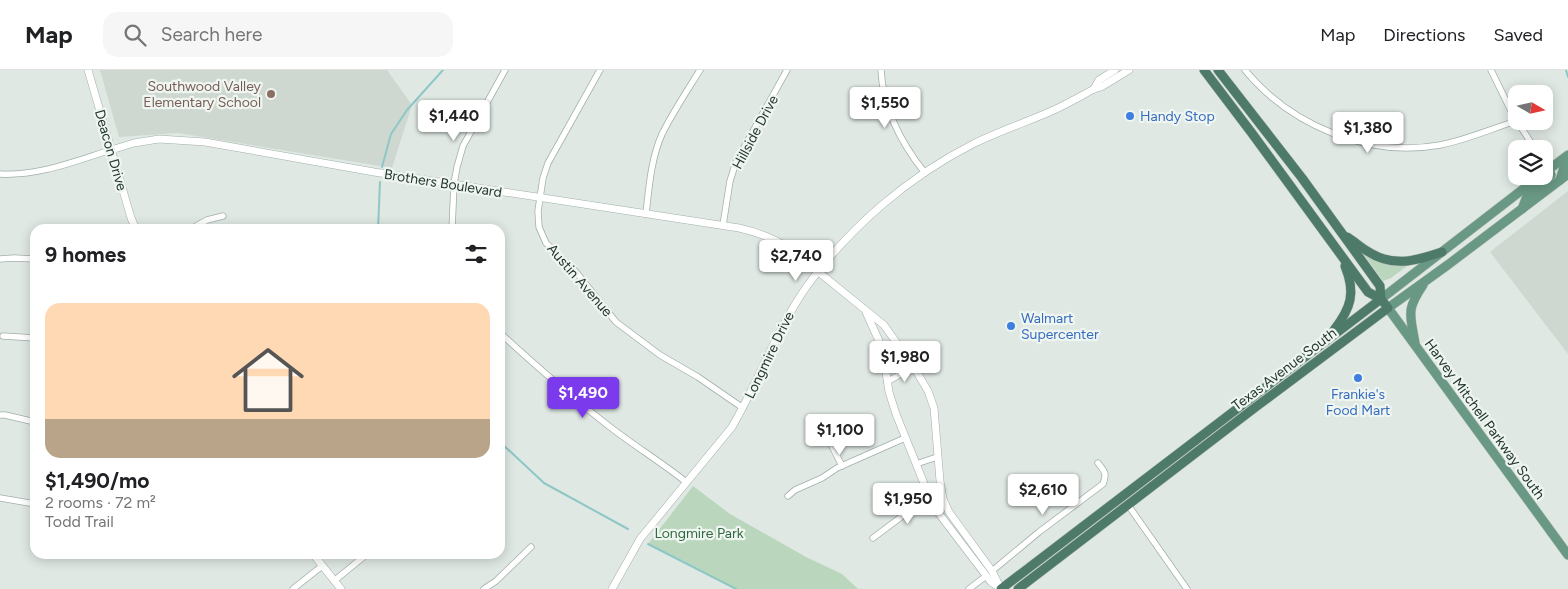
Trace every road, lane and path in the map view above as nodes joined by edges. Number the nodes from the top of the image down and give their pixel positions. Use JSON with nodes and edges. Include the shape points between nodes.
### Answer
{"nodes":[{"id":1,"x":88,"y":70,"type":"edge"},
{"id":2,"x":505,"y":70,"type":"edge"},
{"id":3,"x":600,"y":70,"type":"edge"},
{"id":4,"x":700,"y":70,"type":"edge"},
{"id":5,"x":787,"y":70,"type":"edge"},
{"id":6,"x":881,"y":70,"type":"edge"},
{"id":7,"x":1115,"y":70,"type":"edge"},
{"id":8,"x":1129,"y":70,"type":"edge"},
{"id":9,"x":1204,"y":70,"type":"edge"},
{"id":10,"x":1218,"y":70,"type":"edge"},
{"id":11,"x":1245,"y":70,"type":"edge"},
{"id":12,"x":1491,"y":70,"type":"edge"},
{"id":13,"x":1094,"y":88,"type":"junction"},
{"id":14,"x":1508,"y":105,"type":"edge"},
{"id":15,"x":1508,"y":124,"type":"edge"},
{"id":16,"x":111,"y":150,"type":"junction"},
{"id":17,"x":1568,"y":155,"type":"edge"},
{"id":18,"x":1553,"y":163,"type":"edge"},
{"id":19,"x":1568,"y":163,"type":"edge"},
{"id":20,"x":925,"y":173,"type":"junction"},
{"id":21,"x":0,"y":174,"type":"edge"},
{"id":22,"x":1568,"y":174,"type":"edge"},
{"id":23,"x":1560,"y":180,"type":"junction"},
{"id":24,"x":454,"y":184,"type":"junction"},
{"id":25,"x":1528,"y":185,"type":"edge"},
{"id":26,"x":1541,"y":185,"type":"edge"},
{"id":27,"x":539,"y":198,"type":"junction"},
{"id":28,"x":1522,"y":209,"type":"junction"},
{"id":29,"x":646,"y":214,"type":"junction"},
{"id":30,"x":223,"y":216,"type":"dead end"},
{"id":31,"x":134,"y":224,"type":"edge"},
{"id":32,"x":199,"y":224,"type":"edge"},
{"id":33,"x":452,"y":224,"type":"edge"},
{"id":34,"x":723,"y":225,"type":"junction"},
{"id":35,"x":1342,"y":233,"type":"junction"},
{"id":36,"x":1442,"y":252,"type":"junction"},
{"id":37,"x":1340,"y":255,"type":"junction"},
{"id":38,"x":0,"y":259,"type":"edge"},
{"id":39,"x":30,"y":259,"type":"edge"},
{"id":40,"x":818,"y":272,"type":"junction"},
{"id":41,"x":1426,"y":280,"type":"junction"},
{"id":42,"x":1381,"y":299,"type":"junction"},
{"id":43,"x":1388,"y":308,"type":"junction"},
{"id":44,"x":865,"y":310,"type":"junction"},
{"id":45,"x":3,"y":336,"type":"dead end"},
{"id":46,"x":505,"y":337,"type":"edge"},
{"id":47,"x":30,"y":338,"type":"edge"},
{"id":48,"x":1326,"y":341,"type":"junction"},
{"id":49,"x":1415,"y":346,"type":"junction"},
{"id":50,"x":913,"y":367,"type":"junction"},
{"id":51,"x":887,"y":382,"type":"junction"},
{"id":52,"x":743,"y":408,"type":"junction"},
{"id":53,"x":0,"y":415,"type":"edge"},
{"id":54,"x":30,"y":421,"type":"edge"},
{"id":55,"x":905,"y":438,"type":"junction"},
{"id":56,"x":832,"y":446,"type":"dead end"},
{"id":57,"x":938,"y":457,"type":"junction"},
{"id":58,"x":1098,"y":463,"type":"dead end"},
{"id":59,"x":916,"y":464,"type":"junction"},
{"id":60,"x":842,"y":466,"type":"junction"},
{"id":61,"x":686,"y":482,"type":"junction"},
{"id":62,"x":788,"y":496,"type":"dead end"},
{"id":63,"x":929,"y":496,"type":"junction"},
{"id":64,"x":0,"y":498,"type":"edge"},
{"id":65,"x":30,"y":503,"type":"edge"},
{"id":66,"x":1128,"y":505,"type":"junction"},
{"id":67,"x":874,"y":538,"type":"dead end"},
{"id":68,"x":531,"y":547,"type":"dead end"},
{"id":69,"x":1568,"y":555,"type":"edge"},
{"id":70,"x":317,"y":559,"type":"edge"},
{"id":71,"x":361,"y":559,"type":"edge"},
{"id":72,"x":322,"y":566,"type":"junction"},
{"id":73,"x":989,"y":573,"type":"junction"},
{"id":74,"x":334,"y":581,"type":"junction"},
{"id":75,"x":293,"y":589,"type":"edge"},
{"id":76,"x":341,"y":589,"type":"edge"},
{"id":77,"x":484,"y":589,"type":"edge"},
{"id":78,"x":612,"y":589,"type":"edge"},
{"id":79,"x":969,"y":589,"type":"edge"},
{"id":80,"x":1001,"y":589,"type":"edge"},
{"id":81,"x":1018,"y":589,"type":"edge"},
{"id":82,"x":1187,"y":589,"type":"edge"}],
"edges":[{"from":1,"to":16,"type":"street","name":"Deacon Drive"},
{"from":2,"to":24,"type":"street","via":[[463,146]]},
{"from":3,"to":27,"type":"street","name":"Austin Avenue","via":[[548,163]]},
{"from":4,"to":29,"type":"street","via":[[662,134],[650,174]]},
{"from":5,"to":34,"type":"street","name":"Hillside Drive","via":[[736,162]]},
{"from":6,"to":20,"type":"street","via":[[892,120],[910,155]]},
{"from":7,"to":13,"type":"street","name":"Longmire Drive","via":[[1099,80]]},
{"from":8,"to":13,"type":"street","name":"Longmire Drive"},
{"from":9,"to":37,"type":"highway","name":"Harvey Mitchell Parkway South"},
{"from":10,"to":35,"type":"highway","name":"Harvey Mitchell Parkway South"},
{"from":11,"to":15,"type":"street","via":[[1293,113],[1330,132],[1367,143],[1405,148],[1439,145]]},
{"from":12,"to":14,"type":"street"},
{"from":13,"to":20,"type":"street","name":"Longmire Drive","via":[[1053,110],[974,144]]},
{"from":16,"to":21,"type":"street","name":"Brothers Boulevard","via":[[37,172]]},
{"from":16,"to":24,"type":"street","name":"Brothers Boulevard","via":[[159,139],[206,142]]},
{"from":16,"to":31,"type":"street","name":"Deacon Drive"},
{"from":17,"to":18,"type":"main road"},
{"from":19,"to":23,"type":"main road"},
{"from":20,"to":40,"type":"street","name":"Longmire Drive","via":[[855,229]]},
{"from":22,"to":23,"type":"main road","name":"Texas Avenue South"},
{"from":23,"to":28,"type":"main road","name":"Texas Avenue South"},
{"from":24,"to":27,"type":"street","name":"Brothers Boulevard"},
{"from":24,"to":33,"type":"street"},
{"from":25,"to":36,"type":"main road","name":"Texas Avenue South"},
{"from":26,"to":28,"type":"main road","via":[[1527,196]]},
{"from":27,"to":29,"type":"street","name":"Brothers Boulevard"},
{"from":27,"to":52,"type":"street","name":"Austin Avenue","via":[[539,227],[546,243],[576,272],[616,322],[660,355]]},
{"from":28,"to":41,"type":"main road","name":"Texas Avenue South"},
{"from":29,"to":34,"type":"street","name":"Brothers Boulevard"},
{"from":30,"to":32,"type":"street"},
{"from":34,"to":40,"type":"street","name":"Brothers Boulevard","via":[[755,231],[776,240]]},
{"from":35,"to":36,"type":"highway","via":[[1373,255],[1393,261],[1416,260]]},
{"from":35,"to":42,"type":"highway","name":"Harvey Mitchell Parkway South","via":[[1380,286]]},
{"from":36,"to":42,"type":"main road","name":"Texas Avenue South"},
{"from":37,"to":42,"type":"highway","name":"Harvey Mitchell Parkway South","via":[[1369,294]]},
{"from":37,"to":48,"type":"highway","via":[[1352,293],[1347,311]]},
{"from":38,"to":39,"type":"street"},
{"from":40,"to":44,"type":"street","name":"Brothers Boulevard"},
{"from":40,"to":52,"type":"street","name":"Longmire Drive","via":[[786,317]]},
{"from":41,"to":43,"type":"main road","name":"Texas Avenue South"},
{"from":41,"to":49,"type":"main road","via":[[1410,310]]},
{"from":42,"to":43,"type":"highway","name":"Harvey Mitchell Parkway South"},
{"from":42,"to":48,"type":"highway","name":"Texas Avenue South"},
{"from":43,"to":49,"type":"main road","name":"Harvey Mitchell Parkway South"},
{"from":43,"to":66,"type":"highway","name":"Texas Avenue South"},
{"from":44,"to":50,"type":"street","name":"Brothers Boulevard","via":[[884,325]]},
{"from":44,"to":51,"type":"street","name":"Brothers Boulevard","via":[[882,350]]},
{"from":45,"to":47,"type":"street"},
{"from":46,"to":61,"type":"street","via":[[606,424]]},
{"from":48,"to":80,"type":"highway","name":"Texas Avenue South"},
{"from":49,"to":69,"type":"main road","name":"Harvey Mitchell Parkway South"},
{"from":50,"to":51,"type":"street"},
{"from":50,"to":57,"type":"street","name":"Brothers Boulevard","via":[[934,408]]},
{"from":51,"to":55,"type":"street","name":"Brothers Boulevard"},
{"from":52,"to":61,"type":"street","name":"Longmire Drive","via":[[716,448]]},
{"from":53,"to":54,"type":"street"},
{"from":55,"to":59,"type":"street","name":"Brothers Boulevard"},
{"from":55,"to":60,"type":"street"},
{"from":56,"to":60,"type":"street"},
{"from":57,"to":59,"type":"street"},
{"from":57,"to":73,"type":"street","name":"Brothers Boulevard","via":[[948,512]]},
{"from":58,"to":73,"type":"street","via":[[1105,471],[1103,484]]},
{"from":59,"to":63,"type":"street","name":"Brothers Boulevard"},
{"from":60,"to":62,"type":"street"},
{"from":61,"to":78,"type":"street","name":"Longmire Drive","via":[[640,539]]},
{"from":63,"to":67,"type":"street"},
{"from":63,"to":73,"type":"street","name":"Brothers Boulevard","via":[[937,511]]},
{"from":64,"to":65,"type":"street"},
{"from":66,"to":81,"type":"highway","name":"Texas Avenue South"},
{"from":66,"to":82,"type":"street"},
{"from":68,"to":77,"type":"street"},
{"from":70,"to":72,"type":"street"},
{"from":71,"to":74,"type":"street"},
{"from":72,"to":74,"type":"street"},
{"from":72,"to":75,"type":"street"},
{"from":73,"to":79,"type":"street"},
{"from":73,"to":80,"type":"street","name":"Brothers Boulevard","via":[[991,582]]},
{"from":74,"to":76,"type":"street"}]}
